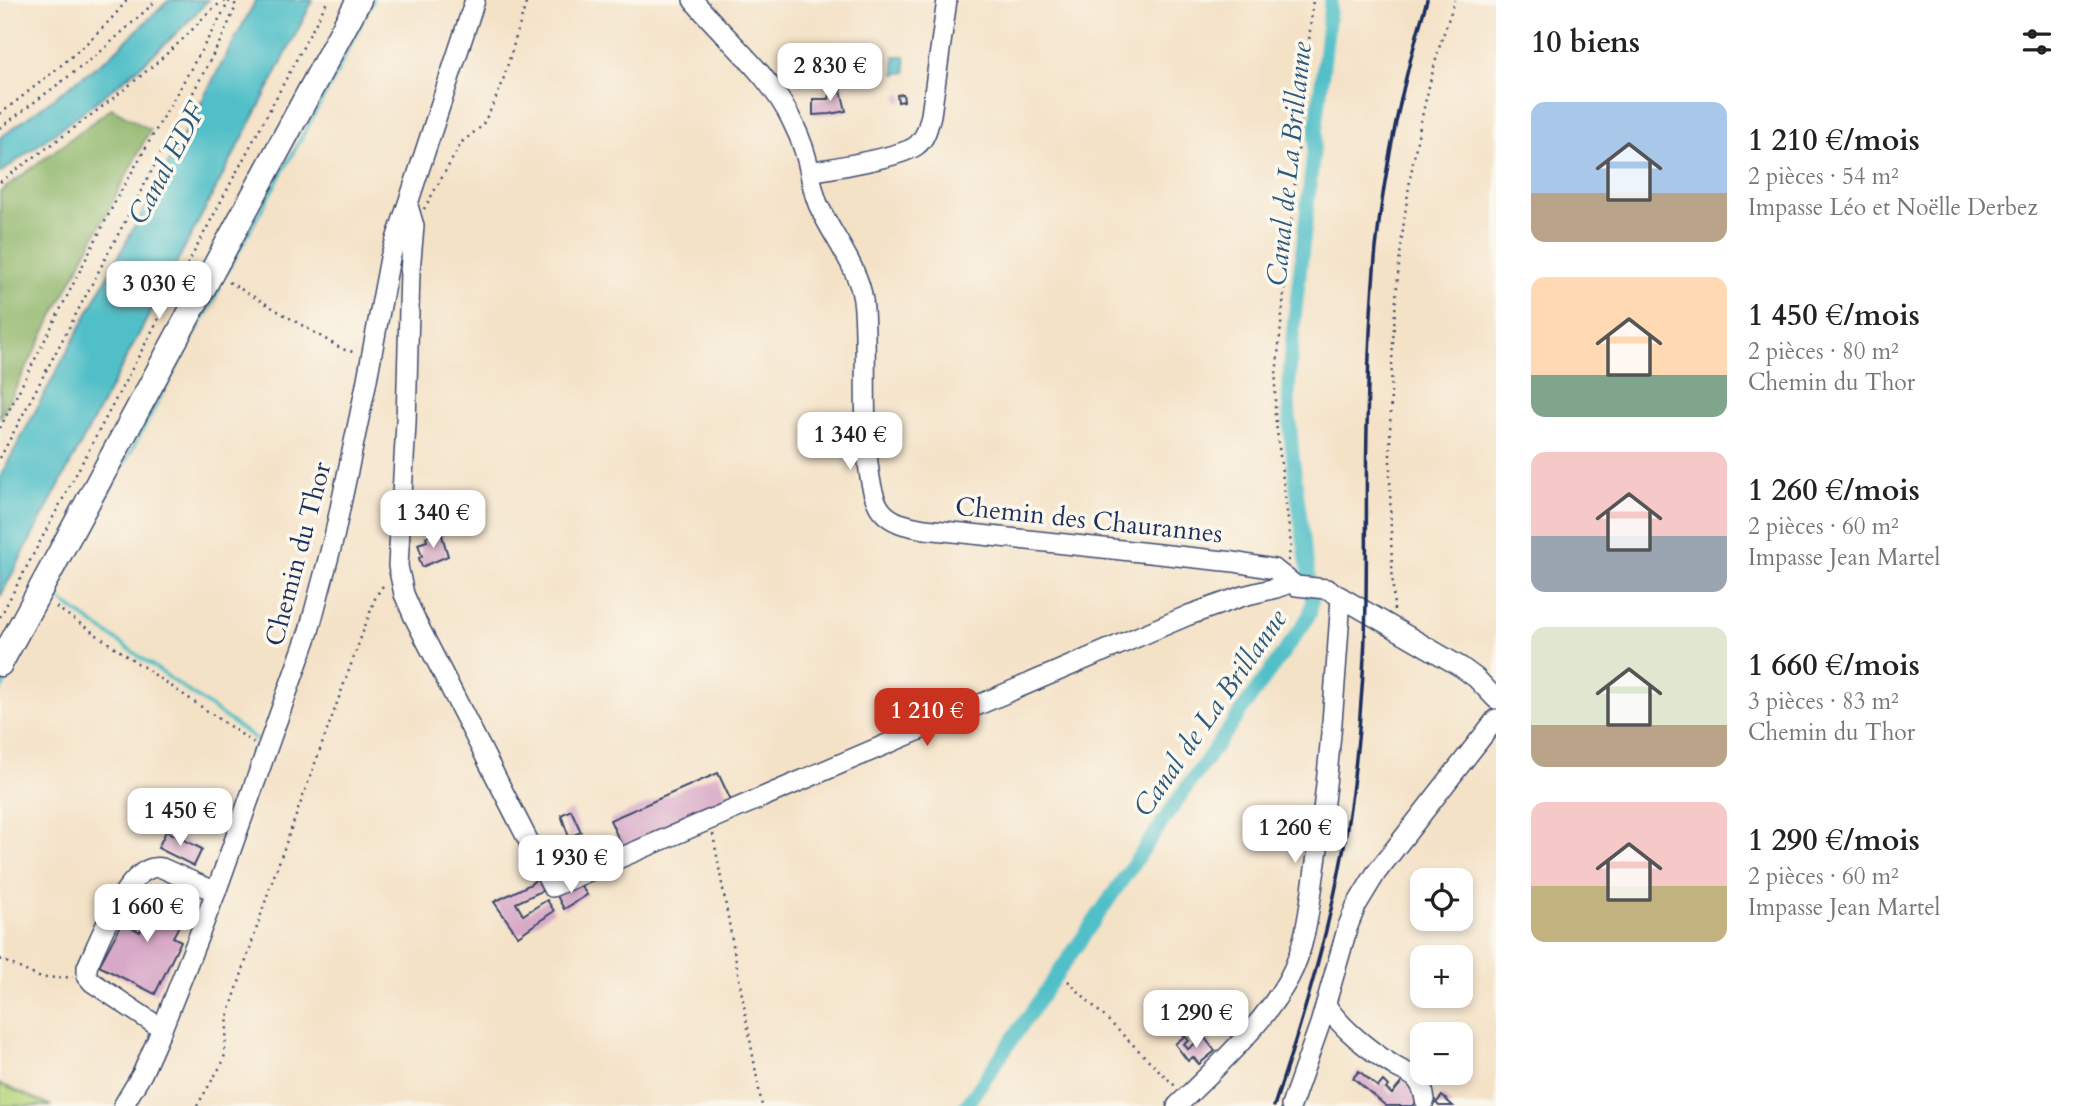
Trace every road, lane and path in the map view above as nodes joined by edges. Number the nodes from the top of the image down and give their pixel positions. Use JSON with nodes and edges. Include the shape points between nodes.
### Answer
{"nodes":[{"id":1,"x":127,"y":0,"type":"edge"},
{"id":2,"x":157,"y":0,"type":"edge"},
{"id":3,"x":230,"y":0,"type":"edge"},
{"id":4,"x":328,"y":0,"type":"edge"},
{"id":5,"x":359,"y":0,"type":"edge"},
{"id":6,"x":475,"y":0,"type":"edge"},
{"id":7,"x":527,"y":0,"type":"edge"},
{"id":8,"x":693,"y":0,"type":"edge"},
{"id":9,"x":947,"y":0,"type":"edge"},
{"id":10,"x":1313,"y":0,"type":"edge"},
{"id":11,"x":1455,"y":0,"type":"edge"},
{"id":12,"x":0,"y":114,"type":"edge"},
{"id":13,"x":0,"y":128,"type":"edge"},
{"id":14,"x":810,"y":172,"type":"junction"},
{"id":15,"x":0,"y":183,"type":"edge"},
{"id":16,"x":411,"y":214,"type":"junction"},
{"id":17,"x":211,"y":272,"type":"junction"},
{"id":18,"x":371,"y":354,"type":"junction"},
{"id":19,"x":0,"y":428,"type":"edge"},
{"id":20,"x":0,"y":458,"type":"edge"},
{"id":21,"x":398,"y":566,"type":"junction"},
{"id":22,"x":1298,"y":583,"type":"junction"},
{"id":23,"x":1341,"y":597,"type":"junction"},
{"id":24,"x":56,"y":607,"type":"dead end"},
{"id":25,"x":0,"y":617,"type":"edge"},
{"id":26,"x":1395,"y":628,"type":"junction"},
{"id":27,"x":0,"y":664,"type":"edge"},
{"id":28,"x":1496,"y":699,"type":"edge"},
{"id":29,"x":1496,"y":719,"type":"edge"},
{"id":30,"x":265,"y":751,"type":"junction"},
{"id":31,"x":712,"y":830,"type":"dead end"},
{"id":32,"x":216,"y":892,"type":"junction"},
{"id":33,"x":0,"y":959,"type":"edge"},
{"id":34,"x":87,"y":976,"type":"junction"},
{"id":35,"x":1068,"y":981,"type":"dead end"},
{"id":36,"x":1326,"y":1005,"type":"junction"},
{"id":37,"x":162,"y":1029,"type":"junction"},
{"id":38,"x":1425,"y":1100,"type":"dead end"},
{"id":39,"x":1181,"y":1101,"type":"edge"},
{"id":40,"x":123,"y":1106,"type":"edge"},
{"id":41,"x":197,"y":1106,"type":"edge"},
{"id":42,"x":762,"y":1106,"type":"edge"},
{"id":43,"x":1291,"y":1106,"type":"edge"}],
"edges":[{"from":1,"to":12,"type":"path","via":[[73,55]]},
{"from":2,"to":13,"type":"path","via":[[97,55]]},
{"from":3,"to":15,"type":"path","via":[[220,2],[123,92]]},
{"from":3,"to":19,"type":"path","via":[[116,200]]},
{"from":3,"to":20,"type":"path","via":[[236,6],[224,34]]},
{"from":4,"to":25,"type":"path"},
{"from":5,"to":17,"type":"main road"},
{"from":6,"to":16,"type":"street","name":"Chemin du Thor"},
{"from":7,"to":16,"type":"path","via":[[502,84],[482,127],[462,142],[434,194]]},
{"from":8,"to":14,"type":"street","name":"Chemin des Chaurannes","via":[[783,104]]},
{"from":9,"to":14,"type":"street","via":[[931,115],[920,143],[905,152]]},
{"from":10,"to":22,"type":"path","via":[[1275,386],[1291,545],[1288,561]]},
{"from":11,"to":26,"type":"path","via":[[1418,133],[1401,247],[1392,401]]},
{"from":14,"to":22,"type":"street","name":"Chemin des Chaurannes","via":[[819,206],[861,290],[871,477],[877,502],[888,516],[925,529],[1271,568]]},
{"from":16,"to":18,"type":"street","name":"Chemin du Thor","via":[[390,258]]},
{"from":16,"to":21,"type":"street"},
{"from":17,"to":18,"type":"path","via":[[342,349]]},
{"from":17,"to":27,"type":"main road"},
{"from":18,"to":30,"type":"street","name":"Chemin du Thor","via":[[323,585]]},
{"from":21,"to":22,"type":"street","via":[[414,617],[554,887],[1189,615]]},
{"from":21,"to":41,"type":"path","via":[[373,603],[270,887],[228,1016],[224,1060]]},
{"from":22,"to":23,"type":"street","name":"Chemin des Chaurannes"},
{"from":23,"to":26,"type":"street","name":"Chemin des Chaurannes"},
{"from":23,"to":39,"type":"street","via":[[1328,775],[1311,896],[1297,957],[1289,979],[1260,1018]]},
{"from":24,"to":30,"type":"path"},
{"from":26,"to":28,"type":"street","via":[[1470,673]]},
{"from":29,"to":36,"type":"street","via":[[1361,897]]},
{"from":30,"to":32,"type":"street","name":"Chemin du Thor"},
{"from":31,"to":42,"type":"path"},
{"from":32,"to":34,"type":"street","via":[[156,866],[146,869],[123,893]]},
{"from":32,"to":37,"type":"street","name":"Chemin du Thor"},
{"from":33,"to":34,"type":"path","via":[[41,978]]},
{"from":34,"to":37,"type":"street"},
{"from":35,"to":39,"type":"path"},
{"from":36,"to":38,"type":"street","via":[[1342,1026],[1417,1080]]},
{"from":36,"to":43,"type":"street"},
{"from":37,"to":40,"type":"street","name":"Chemin du Thor"}]}
